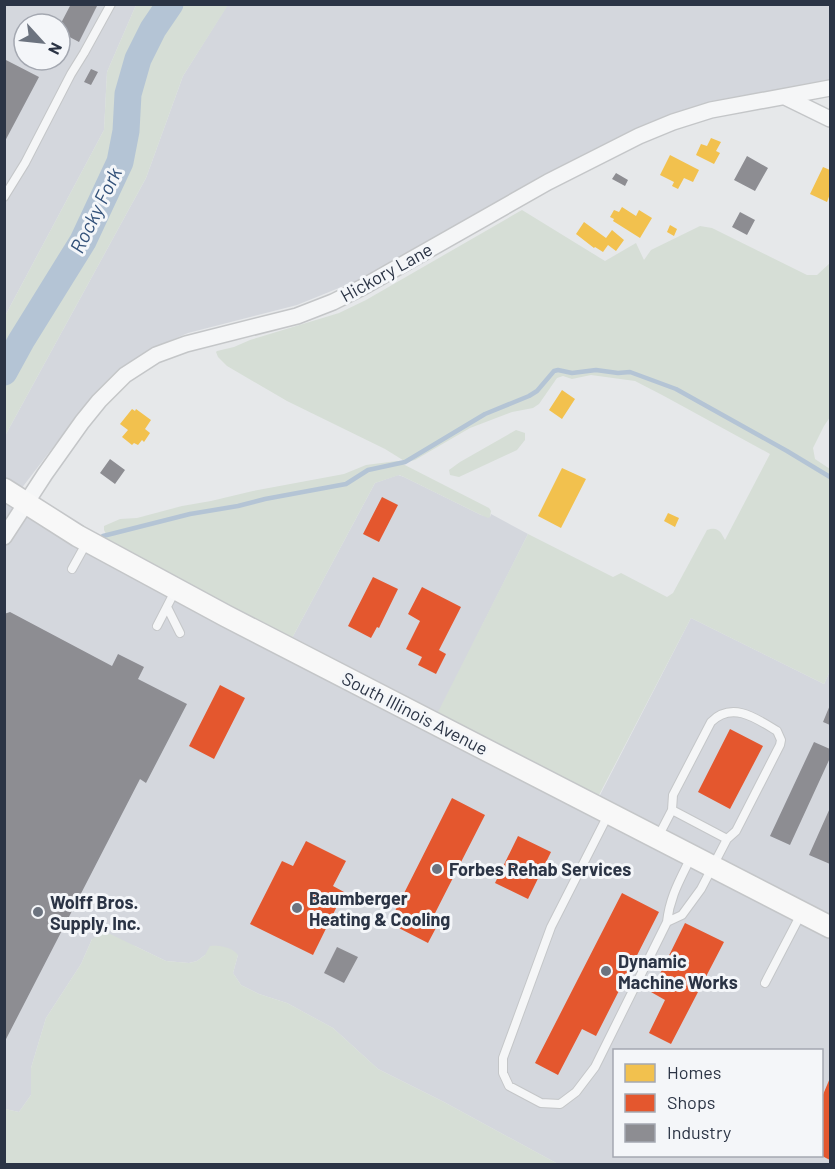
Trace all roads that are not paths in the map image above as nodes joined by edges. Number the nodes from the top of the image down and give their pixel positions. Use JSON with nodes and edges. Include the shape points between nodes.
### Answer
{"nodes":[{"id":1,"x":111,"y":4,"type":"edge"},
{"id":2,"x":831,"y":88,"type":"edge"},
{"id":3,"x":785,"y":97,"type":"junction"},
{"id":4,"x":831,"y":119,"type":"edge"},
{"id":5,"x":4,"y":197,"type":"edge"},
{"id":6,"x":4,"y":489,"type":"edge"},
{"id":7,"x":26,"y":503,"type":"junction"},
{"id":8,"x":4,"y":537,"type":"edge"},
{"id":9,"x":88,"y":541,"type":"junction"},
{"id":10,"x":72,"y":569,"type":"dead end"},
{"id":11,"x":171,"y":599,"type":"junction"},
{"id":12,"x":157,"y":626,"type":"dead end"},
{"id":13,"x":180,"y":633,"type":"dead end"},
{"id":14,"x":672,"y":810,"type":"junction"},
{"id":15,"x":609,"y":813,"type":"junction"},
{"id":16,"x":657,"y":838,"type":"junction"},
{"id":17,"x":727,"y":839,"type":"junction"},
{"id":18,"x":692,"y":856,"type":"junction"},
{"id":19,"x":713,"y":867,"type":"junction"},
{"id":20,"x":802,"y":913,"type":"junction"},
{"id":21,"x":667,"y":922,"type":"junction"},
{"id":22,"x":831,"y":927,"type":"edge"},
{"id":23,"x":765,"y":983,"type":"dead end"}],
"edges":[{"from":1,"to":5,"type":"lane"},
{"from":2,"to":3,"type":"street","name":"Hickory Lane"},
{"from":3,"to":4,"type":"street"},
{"from":3,"to":7,"type":"street","name":"Hickory Lane","via":[[711,110],[658,128],[548,182],[347,295],[297,316],[205,338],[156,355],[125,375],[99,401]]},
{"from":6,"to":7,"type":"main road","name":"South Illinois Avenue"},
{"from":7,"to":8,"type":"street","name":"Hickory Lane"},
{"from":7,"to":9,"type":"main road","name":"South Illinois Avenue"},
{"from":9,"to":10,"type":"lane"},
{"from":9,"to":11,"type":"main road","name":"South Illinois Avenue"},
{"from":11,"to":12,"type":"lane"},
{"from":11,"to":13,"type":"lane"},
{"from":11,"to":15,"type":"main road","name":"South Illinois Avenue"},
{"from":14,"to":16,"type":"lane"},
{"from":14,"to":17,"type":"lane"},
{"from":14,"to":17,"type":"lane","via":[[674,795],[711,722],[721,714],[741,712],[777,731],[781,740],[736,831]]},
{"from":15,"to":16,"type":"main road","name":"South Illinois Avenue"},
{"from":15,"to":21,"type":"lane","via":[[551,927],[503,1058],[509,1086],[550,1104],[560,1104],[576,1092],[595,1067]]},
{"from":16,"to":18,"type":"main road","name":"South Illinois Avenue"},
{"from":17,"to":19,"type":"lane"},
{"from":18,"to":19,"type":"main road","name":"South Illinois Avenue"},
{"from":18,"to":21,"type":"lane","via":[[673,894]]},
{"from":19,"to":20,"type":"main road","name":"South Illinois Avenue"},
{"from":19,"to":21,"type":"lane","via":[[682,915]]},
{"from":20,"to":22,"type":"main road","name":"South Illinois Avenue"},
{"from":20,"to":23,"type":"lane"}]}
